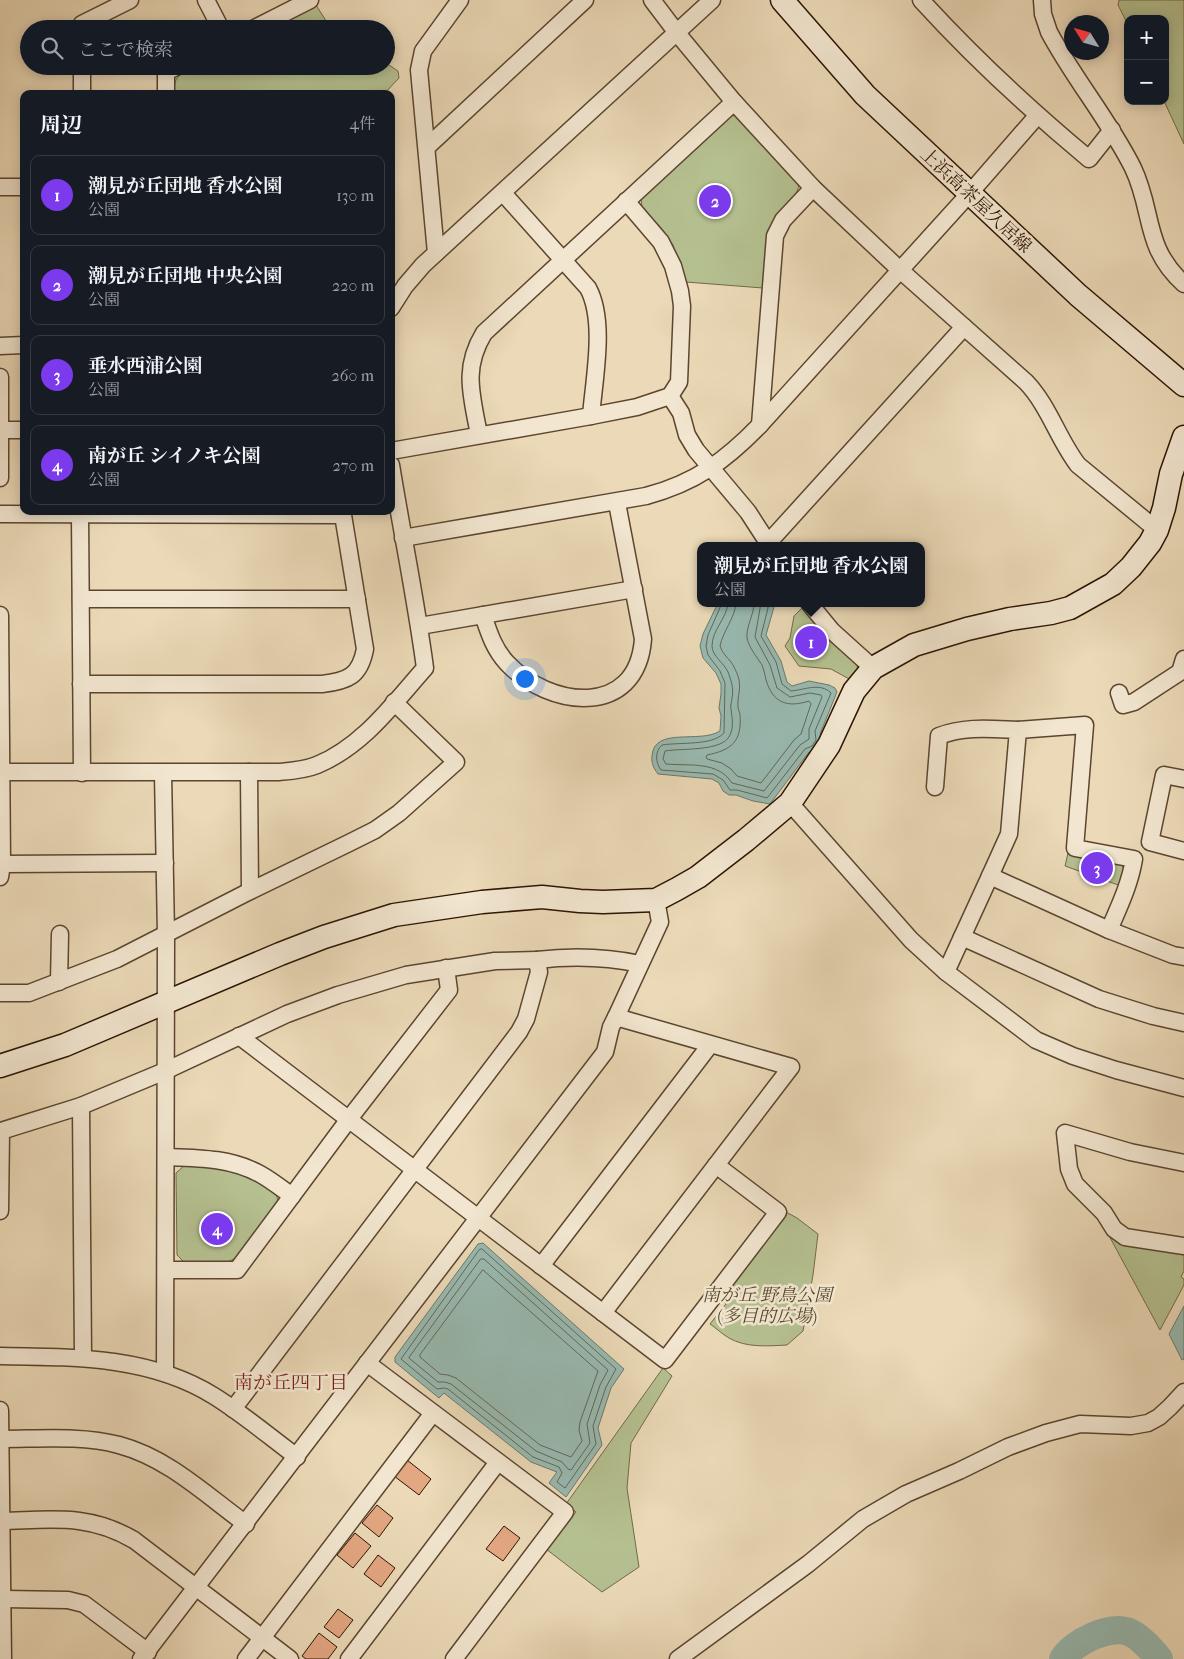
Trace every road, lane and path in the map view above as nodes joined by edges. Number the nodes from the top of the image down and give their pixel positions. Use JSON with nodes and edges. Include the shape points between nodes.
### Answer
{"nodes":[{"id":1,"x":130,"y":0,"type":"edge"},
{"id":2,"x":206,"y":0,"type":"edge"},
{"id":3,"x":310,"y":0,"type":"edge"},
{"id":4,"x":460,"y":0,"type":"edge"},
{"id":5,"x":585,"y":0,"type":"edge"},
{"id":6,"x":652,"y":0,"type":"edge"},
{"id":7,"x":712,"y":0,"type":"edge"},
{"id":8,"x":782,"y":0,"type":"edge"},
{"id":9,"x":921,"y":0,"type":"edge"},
{"id":10,"x":1042,"y":0,"type":"edge"},
{"id":11,"x":90,"y":20,"type":"edge"},
{"id":12,"x":216,"y":20,"type":"edge"},
{"id":13,"x":271,"y":20,"type":"edge"},
{"id":14,"x":676,"y":33,"type":"junction"},
{"id":15,"x":82,"y":75,"type":"edge"},
{"id":16,"x":166,"y":75,"type":"edge"},
{"id":17,"x":82,"y":90,"type":"edge"},
{"id":18,"x":166,"y":90,"type":"edge"},
{"id":19,"x":734,"y":102,"type":"junction"},
{"id":20,"x":1037,"y":116,"type":"junction"},
{"id":21,"x":1112,"y":130,"type":"junction"},
{"id":22,"x":426,"y":147,"type":"junction"},
{"id":23,"x":0,"y":187,"type":"edge"},
{"id":24,"x":20,"y":187,"type":"edge"},
{"id":25,"x":813,"y":188,"type":"junction"},
{"id":26,"x":503,"y":194,"type":"junction"},
{"id":27,"x":969,"y":194,"type":"junction"},
{"id":28,"x":626,"y":201,"type":"junction"},
{"id":29,"x":436,"y":253,"type":"junction"},
{"id":30,"x":562,"y":259,"type":"junction"},
{"id":31,"x":900,"y":270,"type":"junction"},
{"id":32,"x":1184,"y":284,"type":"edge"},
{"id":33,"x":395,"y":302,"type":"edge"},
{"id":34,"x":964,"y":327,"type":"junction"},
{"id":35,"x":0,"y":346,"type":"edge"},
{"id":36,"x":20,"y":346,"type":"edge"},
{"id":37,"x":0,"y":377,"type":"edge"},
{"id":38,"x":1184,"y":386,"type":"edge"},
{"id":39,"x":670,"y":396,"type":"junction"},
{"id":40,"x":591,"y":416,"type":"junction"},
{"id":41,"x":760,"y":425,"type":"junction"},
{"id":42,"x":0,"y":430,"type":"edge"},
{"id":43,"x":20,"y":430,"type":"edge"},
{"id":44,"x":479,"y":435,"type":"junction"},
{"id":45,"x":1184,"y":437,"type":"edge"},
{"id":46,"x":395,"y":450,"type":"edge"},
{"id":47,"x":712,"y":468,"type":"junction"},
{"id":48,"x":0,"y":478,"type":"edge"},
{"id":49,"x":395,"y":489,"type":"edge"},
{"id":50,"x":616,"y":503,"type":"junction"},
{"id":51,"x":0,"y":514,"type":"edge"},
{"id":52,"x":20,"y":514,"type":"edge"},
{"id":53,"x":80,"y":515,"type":"edge"},
{"id":54,"x":342,"y":515,"type":"edge"},
{"id":55,"x":1157,"y":530,"type":"junction"},
{"id":56,"x":403,"y":538,"type":"junction"},
{"id":57,"x":768,"y":542,"type":"edge"},
{"id":58,"x":771,"y":542,"type":"edge"},
{"id":59,"x":634,"y":589,"type":"junction"},
{"id":60,"x":357,"y":598,"type":"junction"},
{"id":61,"x":81,"y":599,"type":"junction"},
{"id":62,"x":813,"y":607,"type":"edge"},
{"id":63,"x":0,"y":615,"type":"edge"},
{"id":64,"x":483,"y":615,"type":"junction"},
{"id":65,"x":420,"y":626,"type":"junction"},
{"id":66,"x":1184,"y":659,"type":"edge"},
{"id":67,"x":872,"y":668,"type":"junction"},
{"id":68,"x":81,"y":684,"type":"junction"},
{"id":69,"x":1119,"y":693,"type":"dead end"},
{"id":70,"x":394,"y":702,"type":"junction"},
{"id":71,"x":1018,"y":730,"type":"junction"},
{"id":72,"x":0,"y":772,"type":"edge"},
{"id":73,"x":249,"y":772,"type":"junction"},
{"id":74,"x":82,"y":773,"type":"junction"},
{"id":75,"x":164,"y":773,"type":"junction"},
{"id":76,"x":1184,"y":779,"type":"edge"},
{"id":77,"x":935,"y":787,"type":"dead end"},
{"id":78,"x":790,"y":803,"type":"junction"},
{"id":79,"x":1184,"y":851,"type":"edge"},
{"id":80,"x":165,"y":863,"type":"junction"},
{"id":81,"x":1,"y":871,"type":"edge"},
{"id":82,"x":990,"y":876,"type":"junction"},
{"id":83,"x":250,"y":891,"type":"junction"},
{"id":84,"x":656,"y":900,"type":"junction"},
{"id":85,"x":1109,"y":930,"type":"junction"},
{"id":86,"x":60,"y":934,"type":"dead end"},
{"id":87,"x":166,"y":935,"type":"junction"},
{"id":88,"x":962,"y":937,"type":"junction"},
{"id":89,"x":1184,"y":957,"type":"edge"},
{"id":90,"x":537,"y":960,"type":"junction"},
{"id":91,"x":640,"y":964,"type":"junction"},
{"id":92,"x":446,"y":968,"type":"junction"},
{"id":93,"x":946,"y":972,"type":"junction"},
{"id":94,"x":58,"y":982,"type":"junction"},
{"id":95,"x":0,"y":993,"type":"edge"},
{"id":96,"x":165,"y":1003,"type":"junction"},
{"id":97,"x":616,"y":1017,"type":"junction"},
{"id":98,"x":1184,"y":1023,"type":"edge"},
{"id":99,"x":239,"y":1036,"type":"junction"},
{"id":100,"x":710,"y":1045,"type":"junction"},
{"id":101,"x":0,"y":1066,"type":"edge"},
{"id":102,"x":165,"y":1071,"type":"junction"},
{"id":103,"x":1184,"y":1088,"type":"edge"},
{"id":104,"x":81,"y":1106,"type":"junction"},
{"id":105,"x":349,"y":1119,"type":"junction"},
{"id":106,"x":166,"y":1156,"type":"junction"},
{"id":107,"x":1184,"y":1164,"type":"edge"},
{"id":108,"x":716,"y":1165,"type":"junction"},
{"id":109,"x":414,"y":1168,"type":"junction"},
{"id":110,"x":292,"y":1196,"type":"junction"},
{"id":111,"x":0,"y":1211,"type":"edge"},
{"id":112,"x":479,"y":1217,"type":"junction"},
{"id":113,"x":1184,"y":1246,"type":"edge"},
{"id":114,"x":541,"y":1266,"type":"junction"},
{"id":115,"x":166,"y":1270,"type":"junction"},
{"id":116,"x":603,"y":1313,"type":"junction"},
{"id":117,"x":0,"y":1356,"type":"edge"},
{"id":118,"x":83,"y":1357,"type":"junction"},
{"id":119,"x":368,"y":1363,"type":"junction"},
{"id":120,"x":165,"y":1373,"type":"junction"},
{"id":121,"x":1184,"y":1392,"type":"edge"},
{"id":122,"x":233,"y":1409,"type":"junction"},
{"id":123,"x":0,"y":1410,"type":"edge"},
{"id":124,"x":433,"y":1413,"type":"junction"},
{"id":125,"x":1,"y":1439,"type":"edge"},
{"id":126,"x":297,"y":1458,"type":"junction"},
{"id":127,"x":498,"y":1462,"type":"junction"},
{"id":128,"x":1,"y":1521,"type":"edge"},
{"id":129,"x":246,"y":1524,"type":"junction"},
{"id":130,"x":196,"y":1588,"type":"junction"},
{"id":131,"x":2,"y":1599,"type":"junction"},
{"id":132,"x":262,"y":1638,"type":"junction"},
{"id":133,"x":145,"y":1656,"type":"edge"},
{"id":134,"x":3,"y":1659,"type":"edge"},
{"id":135,"x":246,"y":1659,"type":"edge"},
{"id":136,"x":290,"y":1659,"type":"edge"},
{"id":137,"x":349,"y":1659,"type":"edge"},
{"id":138,"x":454,"y":1659,"type":"edge"},
{"id":139,"x":678,"y":1659,"type":"edge"}],
"edges":[{"from":1,"to":11,"type":"street"},
{"from":2,"to":12,"type":"street"},
{"from":3,"to":13,"type":"street"},
{"from":4,"to":22,"type":"street","via":[[421,57],[419,70]]},
{"from":5,"to":22,"type":"street"},
{"from":6,"to":14,"type":"street"},
{"from":7,"to":14,"type":"street"},
{"from":8,"to":27,"type":"street","name":"上浜高茶屋久居線","via":[[865,95]]},
{"from":9,"to":20,"type":"street"},
{"from":10,"to":21,"type":"street","via":[[1046,25],[1054,41]]},
{"from":14,"to":19,"type":"street"},
{"from":14,"to":26,"type":"street"},
{"from":15,"to":17,"type":"street"},
{"from":16,"to":18,"type":"street"},
{"from":19,"to":25,"type":"street"},
{"from":19,"to":28,"type":"street"},
{"from":20,"to":21,"type":"street","via":[[1089,159]]},
{"from":20,"to":27,"type":"street"},
{"from":21,"to":32,"type":"street","via":[[1141,188],[1155,244],[1168,268]]},
{"from":22,"to":29,"type":"street"},
{"from":23,"to":24,"type":"street"},
{"from":25,"to":31,"type":"street"},
{"from":25,"to":41,"type":"street","via":[[783,220],[775,236]]},
{"from":26,"to":29,"type":"street"},
{"from":26,"to":30,"type":"street"},
{"from":27,"to":31,"type":"street"},
{"from":27,"to":38,"type":"street","name":"上浜高茶屋久居線","via":[[1078,295]]},
{"from":28,"to":30,"type":"street"},
{"from":28,"to":39,"type":"street","via":[[661,242],[678,284],[682,306],[679,382]]},
{"from":29,"to":33,"type":"street"},
{"from":30,"to":40,"type":"street","via":[[588,288],[595,306],[598,330]]},
{"from":30,"to":44,"type":"street","via":[[492,325],[478,343],[470,378]]},
{"from":31,"to":34,"type":"street"},
{"from":31,"to":41,"type":"street"},
{"from":34,"to":55,"type":"street","via":[[1037,394],[1078,465]]},
{"from":34,"to":58,"type":"street"},
{"from":35,"to":36,"type":"street"},
{"from":37,"to":42,"type":"street"},
{"from":39,"to":40,"type":"street","via":[[637,407]]},
{"from":39,"to":47,"type":"street","via":[[681,413],[696,450]]},
{"from":40,"to":44,"type":"street"},
{"from":41,"to":47,"type":"street"},
{"from":42,"to":43,"type":"street"},
{"from":42,"to":48,"type":"street"},
{"from":44,"to":46,"type":"street"},
{"from":45,"to":55,"type":"street"},
{"from":47,"to":50,"type":"street","via":[[664,491]]},
{"from":47,"to":57,"type":"street"},
{"from":49,"to":56,"type":"street"},
{"from":50,"to":56,"type":"street"},
{"from":50,"to":59,"type":"street"},
{"from":51,"to":52,"type":"street"},
{"from":53,"to":61,"type":"street"},
{"from":54,"to":60,"type":"street"},
{"from":55,"to":67,"type":"street","via":[[1131,566],[1112,584],[1070,608],[967,629],[914,645]]},
{"from":56,"to":65,"type":"street"},
{"from":59,"to":64,"type":"street"},
{"from":59,"to":64,"type":"street","via":[[643,639],[639,660],[624,684],[601,698],[558,694],[528,680],[499,654]]},
{"from":60,"to":61,"type":"street"},
{"from":60,"to":68,"type":"street","via":[[365,649],[359,668],[342,681],[312,684]]},
{"from":61,"to":68,"type":"street"},
{"from":62,"to":67,"type":"street","via":[[832,631]]},
{"from":63,"to":72,"type":"street"},
{"from":64,"to":65,"type":"street"},
{"from":65,"to":70,"type":"street","via":[[425,668]]},
{"from":66,"to":69,"type":"street","via":[[1180,672],[1134,702],[1122,705]]},
{"from":67,"to":78,"type":"street","via":[[854,691],[829,745]]},
{"from":68,"to":74,"type":"street"},
{"from":70,"to":73,"type":"street","via":[[350,747],[316,766],[279,772]]},
{"from":70,"to":83,"type":"street","via":[[456,762],[375,830]]},
{"from":71,"to":77,"type":"street","via":[[971,728],[939,736]]},
{"from":71,"to":82,"type":"street","via":[[1009,834]]},
{"from":71,"to":85,"type":"street","via":[[1085,725],[1075,848],[1134,859],[1127,888]]},
{"from":72,"to":74,"type":"street"},
{"from":72,"to":81,"type":"street"},
{"from":73,"to":75,"type":"street"},
{"from":73,"to":83,"type":"street"},
{"from":74,"to":75,"type":"street"},
{"from":75,"to":80,"type":"street"},
{"from":76,"to":79,"type":"street","via":[[1164,775],[1150,842]]},
{"from":78,"to":84,"type":"street","via":[[698,877]]},
{"from":78,"to":93,"type":"street","via":[[912,940]]},
{"from":80,"to":81,"type":"street"},
{"from":80,"to":87,"type":"street"},
{"from":82,"to":85,"type":"street"},
{"from":82,"to":88,"type":"street"},
{"from":83,"to":87,"type":"street"},
{"from":84,"to":91,"type":"street","via":[[660,922]]},
{"from":84,"to":96,"type":"street","via":[[580,902],[542,897],[482,902],[394,916],[332,934]]},
{"from":85,"to":89,"type":"street"},
{"from":86,"to":94,"type":"street"},
{"from":87,"to":94,"type":"street"},
{"from":87,"to":96,"type":"street"},
{"from":88,"to":93,"type":"street"},
{"from":88,"to":98,"type":"street","via":[[1099,999]]},
{"from":90,"to":91,"type":"street","via":[[557,957],[623,960]]},
{"from":90,"to":92,"type":"street","via":[[495,961]]},
{"from":90,"to":109,"type":"street","via":[[539,972],[526,1019],[519,1032]]},
{"from":91,"to":97,"type":"street"},
{"from":92,"to":99,"type":"street","via":[[406,975],[338,995]]},
{"from":92,"to":105,"type":"street","via":[[450,990]]},
{"from":93,"to":103,"type":"street","via":[[1036,1040],[1116,1070]]},
{"from":94,"to":95,"type":"street","via":[[29,993]]},
{"from":96,"to":101,"type":"street","via":[[65,1045]]},
{"from":96,"to":102,"type":"street"},
{"from":97,"to":100,"type":"street"},
{"from":97,"to":112,"type":"street","via":[[605,1052]]},
{"from":99,"to":102,"type":"street"},
{"from":99,"to":105,"type":"street"},
{"from":100,"to":108,"type":"street","via":[[791,1067]]},
{"from":100,"to":114,"type":"street"},
{"from":102,"to":104,"type":"street"},
{"from":102,"to":106,"type":"street"},
{"from":104,"to":111,"type":"street","via":[[1,1131]]},
{"from":104,"to":118,"type":"street"},
{"from":105,"to":109,"type":"street"},
{"from":105,"to":110,"type":"street"},
{"from":106,"to":110,"type":"street","via":[[210,1158],[236,1164],[261,1174]]},
{"from":106,"to":115,"type":"street"},
{"from":107,"to":113,"type":"street","via":[[1065,1133],[1069,1169],[1075,1184],[1104,1213],[1114,1229],[1125,1237]]},
{"from":108,"to":116,"type":"street"},
{"from":108,"to":116,"type":"street","via":[[778,1212],[665,1360]]},
{"from":109,"to":112,"type":"street"},
{"from":109,"to":122,"type":"street"},
{"from":110,"to":115,"type":"street","via":[[237,1270]]},
{"from":112,"to":114,"type":"street"},
{"from":112,"to":119,"type":"street"},
{"from":114,"to":116,"type":"street"},
{"from":115,"to":120,"type":"street"},
{"from":117,"to":118,"type":"street"},
{"from":118,"to":120,"type":"street"},
{"from":119,"to":124,"type":"street"},
{"from":119,"to":126,"type":"street"},
{"from":120,"to":122,"type":"street","via":[[214,1395]]},
{"from":121,"to":139,"type":"street","via":[[1159,1417],[1148,1423],[1131,1426],[1080,1424],[1046,1433],[906,1494],[863,1519],[808,1564]]},
{"from":122,"to":126,"type":"street"},
{"from":123,"to":125,"type":"street"},
{"from":124,"to":127,"type":"street"},
{"from":124,"to":132,"type":"street"},
{"from":125,"to":128,"type":"street"},
{"from":125,"to":129,"type":"street","via":[[80,1439],[120,1446],[161,1462]]},
{"from":126,"to":129,"type":"street"},
{"from":127,"to":137,"type":"street"},
{"from":127,"to":138,"type":"street","via":[[565,1512]]},
{"from":128,"to":130,"type":"street","via":[[69,1520],[117,1530]]},
{"from":128,"to":131,"type":"street"},
{"from":129,"to":130,"type":"street"},
{"from":130,"to":132,"type":"street"},
{"from":130,"to":133,"type":"street"},
{"from":131,"to":133,"type":"street","via":[[68,1600],[84,1604]]},
{"from":131,"to":134,"type":"street"},
{"from":132,"to":135,"type":"street"},
{"from":132,"to":136,"type":"street"}]}
